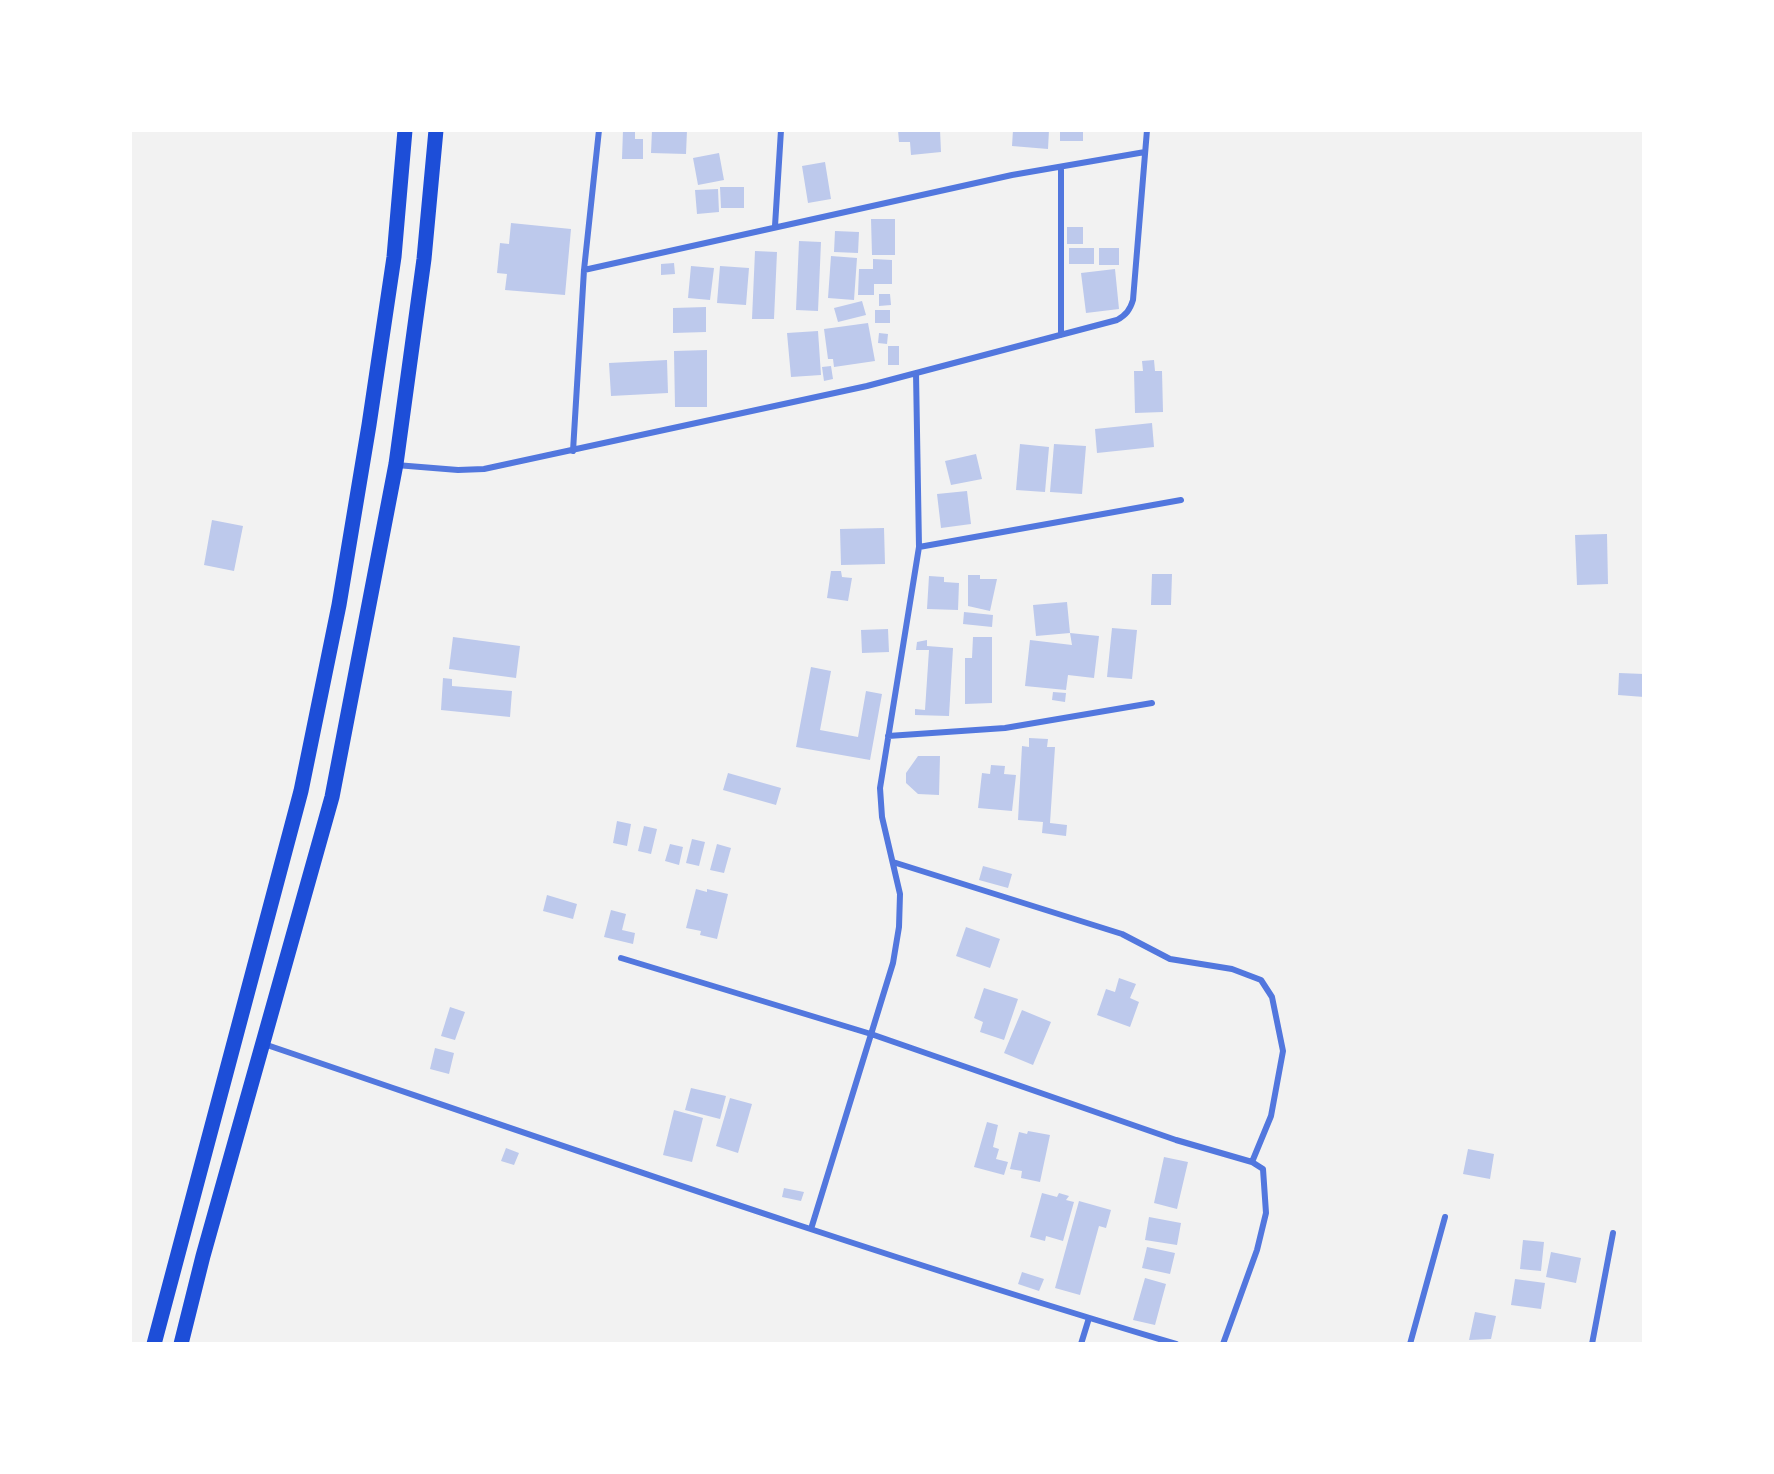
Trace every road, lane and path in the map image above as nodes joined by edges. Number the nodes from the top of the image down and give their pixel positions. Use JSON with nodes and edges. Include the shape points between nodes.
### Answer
{"nodes":[{"id":1,"x":405,"y":130,"type":"edge"},
{"id":2,"x":436,"y":130,"type":"edge"},
{"id":3,"x":599,"y":130,"type":"edge"},
{"id":4,"x":781,"y":130,"type":"edge"},
{"id":5,"x":1147,"y":130,"type":"edge"},
{"id":6,"x":1145,"y":152,"type":"junction"},
{"id":7,"x":1061,"y":167,"type":"junction"},
{"id":8,"x":775,"y":226,"type":"junction"},
{"id":9,"x":584,"y":270,"type":"junction"},
{"id":10,"x":1061,"y":335,"type":"junction"},
{"id":11,"x":916,"y":373,"type":"junction"},
{"id":12,"x":573,"y":451,"type":"junction"},
{"id":13,"x":396,"y":464,"type":"junction"},
{"id":14,"x":1181,"y":500,"type":"dead end"},
{"id":15,"x":919,"y":547,"type":"junction"},
{"id":16,"x":1152,"y":703,"type":"dead end"},
{"id":17,"x":888,"y":736,"type":"junction"},
{"id":18,"x":893,"y":862,"type":"junction"},
{"id":19,"x":621,"y":958,"type":"dead end"},
{"id":20,"x":871,"y":1035,"type":"junction"},
{"id":21,"x":264,"y":1044,"type":"junction"},
{"id":22,"x":1252,"y":1162,"type":"junction"},
{"id":23,"x":1445,"y":1217,"type":"dead end"},
{"id":24,"x":811,"y":1229,"type":"junction"},
{"id":25,"x":1613,"y":1233,"type":"dead end"},
{"id":26,"x":1089,"y":1318,"type":"junction"},
{"id":27,"x":154,"y":1344,"type":"edge"},
{"id":28,"x":181,"y":1344,"type":"edge"},
{"id":29,"x":1081,"y":1344,"type":"edge"},
{"id":30,"x":1176,"y":1344,"type":"edge"},
{"id":31,"x":1223,"y":1344,"type":"edge"},
{"id":32,"x":1410,"y":1344,"type":"edge"},
{"id":33,"x":1592,"y":1344,"type":"edge"}],
"edges":[{"from":1,"to":27,"type":"main road","via":[[394,257],[369,425],[339,605],[301,791]]},
{"from":2,"to":13,"type":"main road","via":[[424,259]]},
{"from":3,"to":9,"type":"street"},
{"from":4,"to":8,"type":"street"},
{"from":5,"to":6,"type":"street"},
{"from":6,"to":7,"type":"street"},
{"from":6,"to":10,"type":"street","via":[[1130,309],[1117,320]]},
{"from":7,"to":8,"type":"street"},
{"from":7,"to":10,"type":"street"},
{"from":8,"to":9,"type":"street"},
{"from":9,"to":12,"type":"street"},
{"from":10,"to":11,"type":"street"},
{"from":11,"to":12,"type":"street"},
{"from":11,"to":15,"type":"street"},
{"from":12,"to":13,"type":"street","via":[[484,469]]},
{"from":13,"to":21,"type":"main road","via":[[332,797]]},
{"from":14,"to":15,"type":"street"},
{"from":15,"to":17,"type":"street"},
{"from":16,"to":17,"type":"street","via":[[1005,728]]},
{"from":17,"to":18,"type":"street","via":[[880,788]]},
{"from":18,"to":20,"type":"street","via":[[900,894],[899,927],[893,963]]},
{"from":18,"to":22,"type":"street","via":[[1122,934],[1170,959],[1233,969],[1261,980],[1272,997],[1283,1051],[1271,1116]]},
{"from":19,"to":20,"type":"street"},
{"from":20,"to":22,"type":"street","via":[[1176,1140]]},
{"from":20,"to":24,"type":"street"},
{"from":21,"to":24,"type":"street"},
{"from":21,"to":28,"type":"main road"},
{"from":22,"to":31,"type":"street","via":[[1263,1169],[1266,1213]]},
{"from":23,"to":32,"type":"street"},
{"from":24,"to":26,"type":"street"},
{"from":25,"to":33,"type":"street"},
{"from":26,"to":29,"type":"street"},
{"from":26,"to":30,"type":"street"}]}
